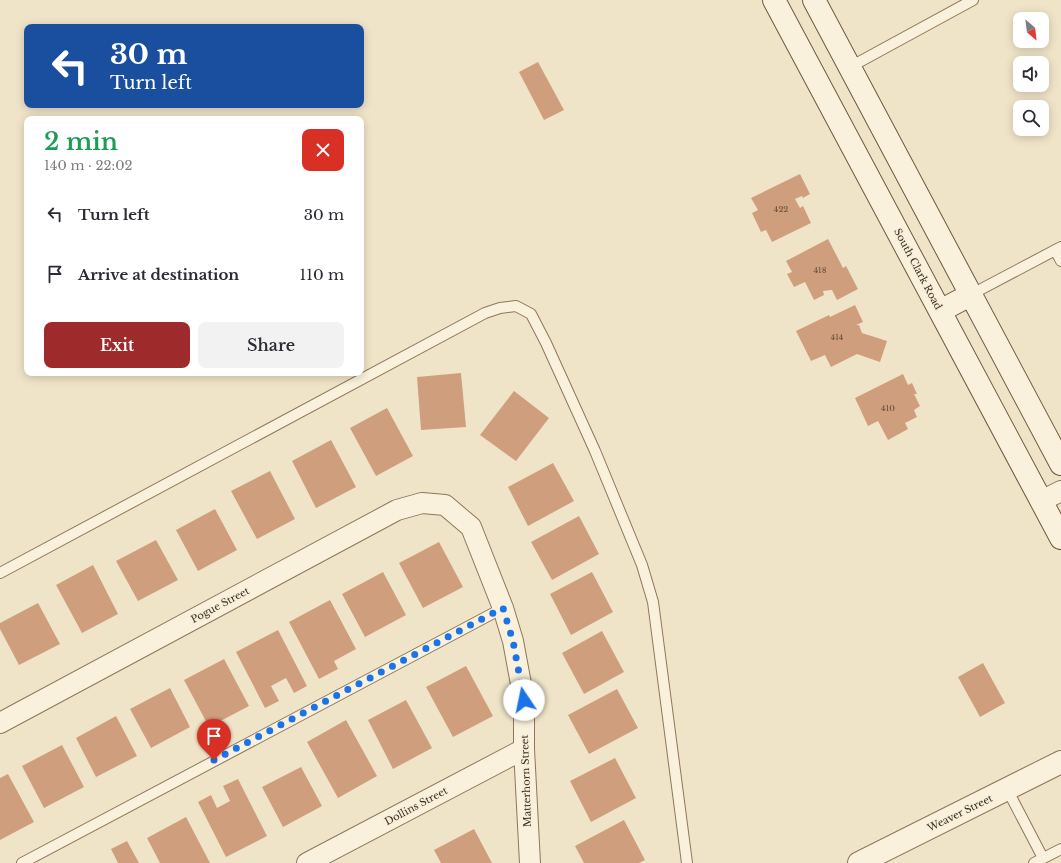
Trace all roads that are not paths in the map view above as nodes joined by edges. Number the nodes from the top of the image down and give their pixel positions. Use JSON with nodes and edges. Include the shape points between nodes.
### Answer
{"nodes":[{"id":1,"x":774,"y":0,"type":"edge"},
{"id":2,"x":814,"y":0,"type":"edge"},
{"id":3,"x":973,"y":0,"type":"edge"},
{"id":4,"x":961,"y":3,"type":"edge"},
{"id":5,"x":850,"y":66,"type":"junction"},
{"id":6,"x":819,"y":84,"type":"junction"},
{"id":7,"x":1058,"y":249,"type":"edge"},
{"id":8,"x":1061,"y":261,"type":"edge"},
{"id":9,"x":972,"y":294,"type":"junction"},
{"id":10,"x":940,"y":311,"type":"junction"},
{"id":11,"x":1061,"y":464,"type":"edge"},
{"id":12,"x":1061,"y":491,"type":"edge"},
{"id":13,"x":1041,"y":501,"type":"junction"},
{"id":14,"x":445,"y":505,"type":"joint"},
{"id":15,"x":1061,"y":538,"type":"edge"},
{"id":16,"x":0,"y":573,"type":"edge"},
{"id":17,"x":503,"y":608,"type":"junction"},
{"id":18,"x":0,"y":723,"type":"edge"},
{"id":19,"x":524,"y":749,"type":"junction"},
{"id":20,"x":1061,"y":762,"type":"edge"},
{"id":21,"x":1007,"y":789,"type":"junction"},
{"id":22,"x":1061,"y":848,"type":"edge"},
{"id":23,"x":883,"y":858,"type":"edge"},
{"id":24,"x":1043,"y":858,"type":"junction"},
{"id":25,"x":22,"y":863,"type":"edge"},
{"id":26,"x":307,"y":863,"type":"edge"},
{"id":27,"x":530,"y":863,"type":"edge"},
{"id":28,"x":687,"y":863,"type":"edge"},
{"id":29,"x":859,"y":863,"type":"edge"},
{"id":30,"x":1034,"y":863,"type":"edge"}],
"edges":[{"from":1,"to":6,"type":"main road","name":"South Clark Road"},
{"from":2,"to":5,"type":"main road"},
{"from":3,"to":4,"type":"lane"},
{"from":4,"to":5,"type":"lane"},
{"from":5,"to":6,"type":"main road"},
{"from":5,"to":9,"type":"main road"},
{"from":6,"to":10,"type":"main road","name":"South Clark Road"},
{"from":7,"to":8,"type":"lane"},
{"from":7,"to":9,"type":"lane"},
{"from":9,"to":10,"type":"main road"},
{"from":9,"to":11,"type":"main road"},
{"from":10,"to":13,"type":"main road","name":"South Clark Road"},
{"from":12,"to":13,"type":"street"},
{"from":13,"to":15,"type":"main road","name":"South Clark Road"},
{"from":14,"to":17,"type":"street","name":"Matterhorn Street","via":[[471,527]]},
{"from":14,"to":18,"type":"street","name":"Pogue Street","via":[[422,503],[397,510]]},
{"from":16,"to":28,"type":"lane","via":[[485,313],[516,306],[531,314],[546,343],[642,566],[653,602]]},
{"from":17,"to":19,"type":"street","name":"Matterhorn Street","via":[[513,641],[524,700]]},
{"from":17,"to":25,"type":"lane"},
{"from":19,"to":26,"type":"street","name":"Dollins Street"},
{"from":19,"to":27,"type":"street","name":"Matterhorn Street"},
{"from":20,"to":21,"type":"main road","name":"Weaver Street"},
{"from":21,"to":23,"type":"main road","name":"Weaver Street"},
{"from":21,"to":24,"type":"lane"},
{"from":22,"to":24,"type":"lane"},
{"from":23,"to":29,"type":"main road","name":"Weaver Street"},
{"from":24,"to":30,"type":"lane"}]}
